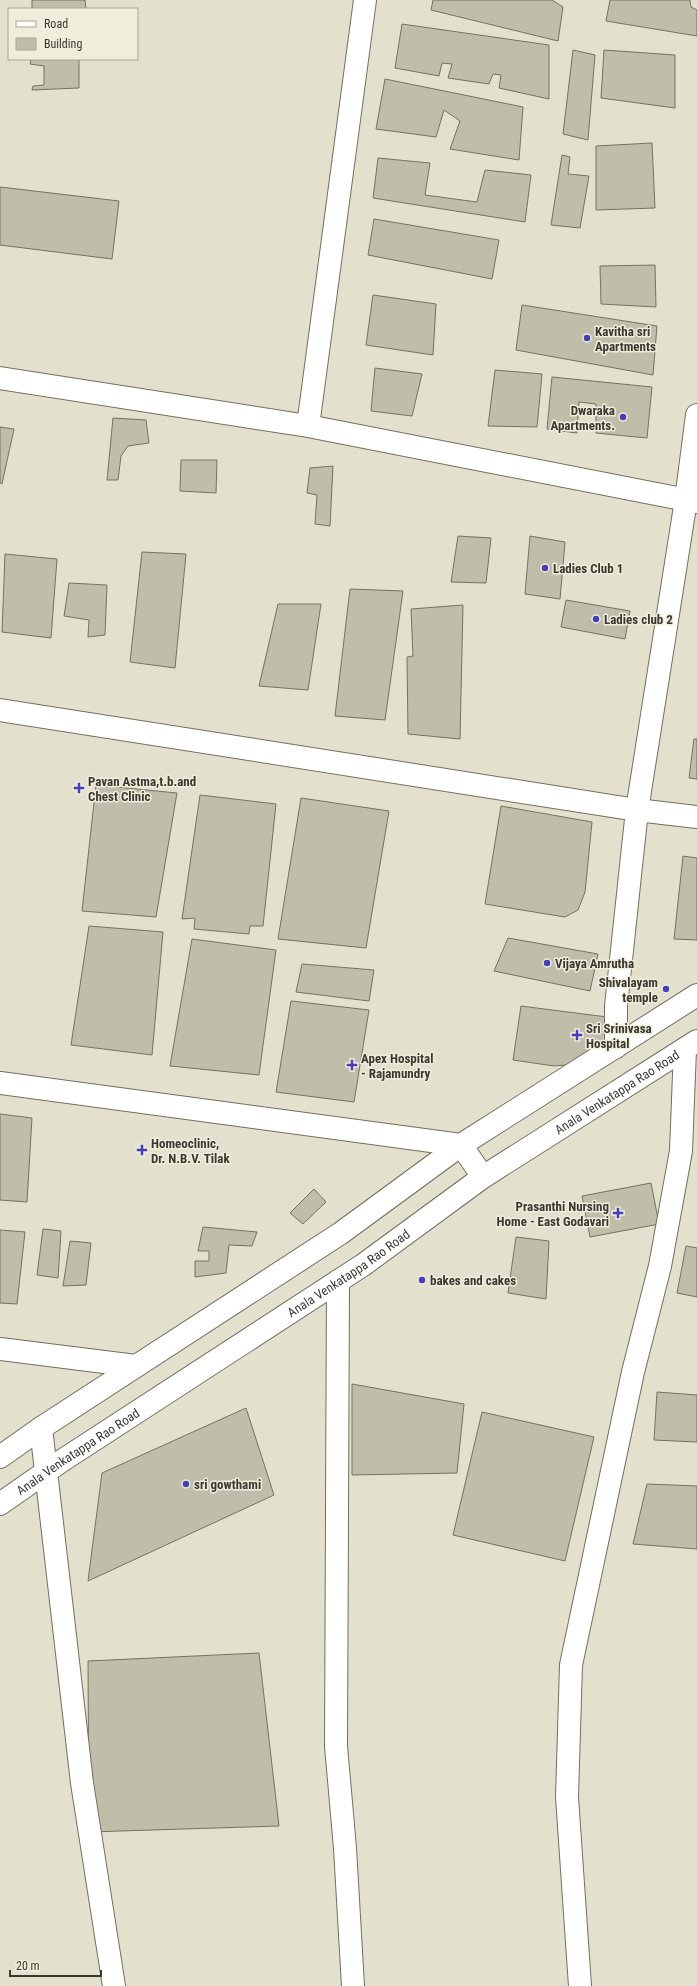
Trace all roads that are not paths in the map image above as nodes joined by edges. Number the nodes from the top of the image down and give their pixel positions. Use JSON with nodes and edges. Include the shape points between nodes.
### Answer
{"nodes":[{"id":1,"x":365,"y":0,"type":"edge"},
{"id":2,"x":0,"y":378,"type":"edge"},
{"id":3,"x":697,"y":415,"type":"edge"},
{"id":4,"x":308,"y":426,"type":"junction"},
{"id":5,"x":692,"y":501,"type":"edge"},
{"id":6,"x":0,"y":710,"type":"edge"},
{"id":7,"x":637,"y":810,"type":"junction"},
{"id":8,"x":697,"y":817,"type":"edge"},
{"id":9,"x":697,"y":995,"type":"edge"},
{"id":10,"x":691,"y":1045,"type":"edge"},
{"id":11,"x":616,"y":1047,"type":"junction"},
{"id":12,"x":0,"y":1083,"type":"edge"},
{"id":13,"x":461,"y":1145,"type":"junction"},
{"id":14,"x":483,"y":1177,"type":"junction"},
{"id":15,"x":338,"y":1281,"type":"junction"},
{"id":16,"x":0,"y":1349,"type":"edge"},
{"id":17,"x":136,"y":1366,"type":"junction"},
{"id":18,"x":41,"y":1428,"type":"junction"},
{"id":19,"x":0,"y":1457,"type":"edge"},
{"id":20,"x":47,"y":1471,"type":"junction"},
{"id":21,"x":0,"y":1504,"type":"edge"},
{"id":22,"x":114,"y":1986,"type":"edge"},
{"id":23,"x":353,"y":1986,"type":"edge"},
{"id":24,"x":580,"y":1986,"type":"edge"}],
"edges":[{"from":1,"to":4,"type":"street"},
{"from":2,"to":4,"type":"street"},
{"from":3,"to":5,"type":"street"},
{"from":4,"to":5,"type":"street"},
{"from":5,"to":7,"type":"street"},
{"from":6,"to":7,"type":"street"},
{"from":7,"to":8,"type":"street"},
{"from":7,"to":11,"type":"street","via":[[616,1006]]},
{"from":9,"to":11,"type":"street"},
{"from":10,"to":14,"type":"street","name":"Anala Venkatappa Rao Road"},
{"from":10,"to":24,"type":"street","via":[[681,1151],[660,1266],[634,1372],[571,1665],[567,1797]]},
{"from":11,"to":13,"type":"street"},
{"from":12,"to":13,"type":"street"},
{"from":13,"to":14,"type":"street"},
{"from":13,"to":17,"type":"street","via":[[341,1233]]},
{"from":14,"to":15,"type":"street","name":"Anala Venkatappa Rao Road"},
{"from":15,"to":20,"type":"street","name":"Anala Venkatappa Rao Road"},
{"from":15,"to":23,"type":"street","via":[[336,1746]]},
{"from":16,"to":17,"type":"street"},
{"from":17,"to":18,"type":"street"},
{"from":18,"to":19,"type":"street"},
{"from":18,"to":20,"type":"street"},
{"from":20,"to":21,"type":"street","name":"Anala Venkatappa Rao Road"},
{"from":20,"to":22,"type":"street","via":[[82,1783]]}]}
